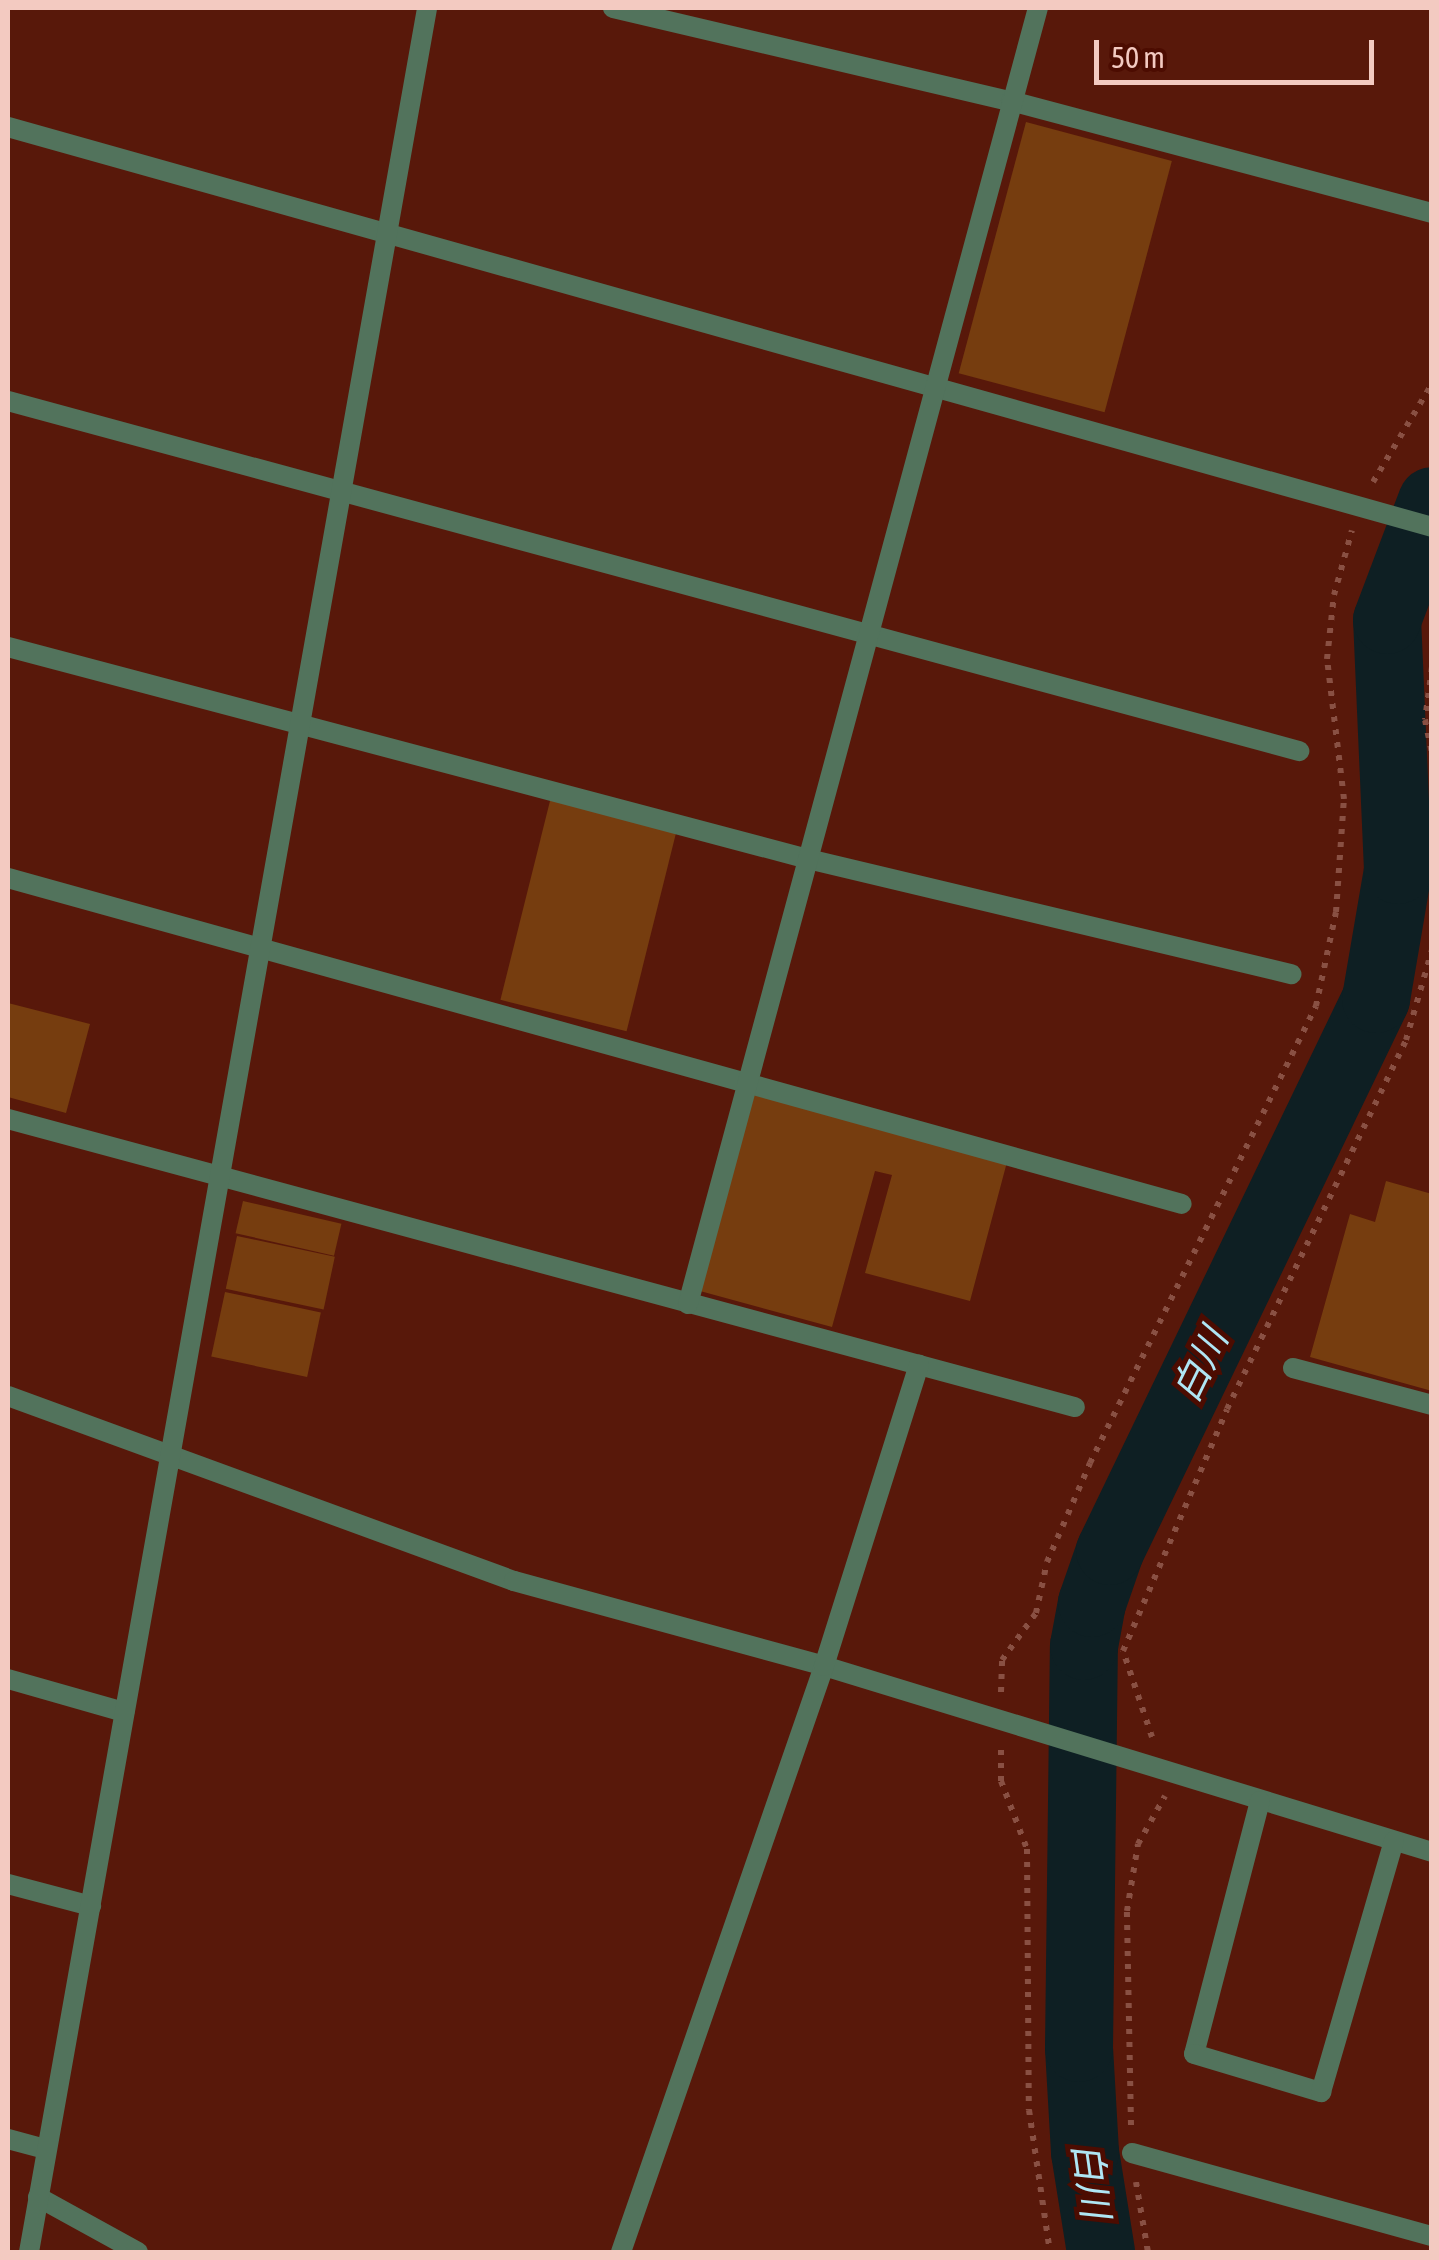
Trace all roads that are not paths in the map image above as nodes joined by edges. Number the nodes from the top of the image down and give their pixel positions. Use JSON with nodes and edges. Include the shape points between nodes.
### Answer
{"nodes":[{"id":1,"x":428,"y":8,"type":"edge"},
{"id":2,"x":613,"y":8,"type":"edge"},
{"id":3,"x":1038,"y":8,"type":"edge"},
{"id":4,"x":1011,"y":101,"type":"junction"},
{"id":5,"x":8,"y":127,"type":"edge"},
{"id":6,"x":1432,"y":212,"type":"edge"},
{"id":7,"x":392,"y":235,"type":"junction"},
{"id":8,"x":937,"y":388,"type":"junction"},
{"id":9,"x":8,"y":401,"type":"edge"},
{"id":10,"x":346,"y":492,"type":"junction"},
{"id":11,"x":1432,"y":527,"type":"edge"},
{"id":12,"x":869,"y":636,"type":"junction"},
{"id":13,"x":8,"y":647,"type":"edge"},
{"id":14,"x":304,"y":726,"type":"junction"},
{"id":15,"x":1299,"y":750,"type":"dead end"},
{"id":16,"x":808,"y":859,"type":"junction"},
{"id":17,"x":8,"y":878,"type":"edge"},
{"id":18,"x":258,"y":950,"type":"junction"},
{"id":19,"x":1291,"y":974,"type":"dead end"},
{"id":20,"x":747,"y":1085,"type":"junction"},
{"id":21,"x":8,"y":1119,"type":"edge"},
{"id":22,"x":216,"y":1179,"type":"junction"},
{"id":23,"x":1182,"y":1204,"type":"dead end"},
{"id":24,"x":688,"y":1304,"type":"junction"},
{"id":25,"x":919,"y":1366,"type":"junction"},
{"id":26,"x":1294,"y":1368,"type":"dead end"},
{"id":27,"x":8,"y":1396,"type":"edge"},
{"id":28,"x":1432,"y":1405,"type":"edge"},
{"id":29,"x":1075,"y":1407,"type":"dead end"},
{"id":30,"x":167,"y":1454,"type":"junction"},
{"id":31,"x":824,"y":1666,"type":"junction"},
{"id":32,"x":8,"y":1679,"type":"edge"},
{"id":33,"x":124,"y":1712,"type":"junction"},
{"id":34,"x":1260,"y":1800,"type":"junction"},
{"id":35,"x":1394,"y":1841,"type":"junction"},
{"id":36,"x":1432,"y":1852,"type":"edge"},
{"id":37,"x":8,"y":1884,"type":"edge"},
{"id":38,"x":91,"y":1906,"type":"junction"},
{"id":39,"x":8,"y":2139,"type":"edge"},
{"id":40,"x":46,"y":2149,"type":"junction"},
{"id":41,"x":1132,"y":2153,"type":"road end"},
{"id":42,"x":38,"y":2198,"type":"junction"},
{"id":43,"x":1432,"y":2236,"type":"edge"},
{"id":44,"x":28,"y":2252,"type":"edge"},
{"id":45,"x":138,"y":2252,"type":"edge"},
{"id":46,"x":621,"y":2252,"type":"edge"}],
"edges":[{"from":1,"to":7,"type":"street"},
{"from":2,"to":4,"type":"street"},
{"from":3,"to":4,"type":"street"},
{"from":4,"to":6,"type":"street"},
{"from":4,"to":8,"type":"street"},
{"from":5,"to":7,"type":"street"},
{"from":7,"to":8,"type":"street"},
{"from":7,"to":10,"type":"street"},
{"from":8,"to":11,"type":"street"},
{"from":8,"to":12,"type":"street"},
{"from":9,"to":10,"type":"street"},
{"from":10,"to":12,"type":"street"},
{"from":10,"to":14,"type":"street"},
{"from":12,"to":15,"type":"street"},
{"from":12,"to":16,"type":"street"},
{"from":13,"to":14,"type":"street"},
{"from":14,"to":16,"type":"street"},
{"from":14,"to":18,"type":"street"},
{"from":16,"to":19,"type":"street"},
{"from":16,"to":20,"type":"street"},
{"from":17,"to":18,"type":"street"},
{"from":18,"to":20,"type":"street"},
{"from":18,"to":22,"type":"street"},
{"from":20,"to":23,"type":"street"},
{"from":20,"to":24,"type":"street"},
{"from":21,"to":22,"type":"street"},
{"from":22,"to":24,"type":"street"},
{"from":22,"to":30,"type":"street"},
{"from":24,"to":25,"type":"street"},
{"from":25,"to":29,"type":"street"},
{"from":25,"to":31,"type":"street"},
{"from":26,"to":28,"type":"street"},
{"from":27,"to":30,"type":"street"},
{"from":30,"to":31,"type":"street","via":[[514,1582]]},
{"from":30,"to":33,"type":"street"},
{"from":31,"to":34,"type":"street"},
{"from":31,"to":46,"type":"street"},
{"from":32,"to":33,"type":"street"},
{"from":33,"to":38,"type":"street"},
{"from":34,"to":35,"type":"street"},
{"from":34,"to":35,"type":"street","via":[[1194,2054],[1321,2092]]},
{"from":35,"to":36,"type":"street"},
{"from":37,"to":38,"type":"street"},
{"from":38,"to":40,"type":"street"},
{"from":39,"to":40,"type":"street"},
{"from":40,"to":42,"type":"street"},
{"from":41,"to":43,"type":"street"},
{"from":42,"to":44,"type":"street"},
{"from":42,"to":45,"type":"street"}]}
